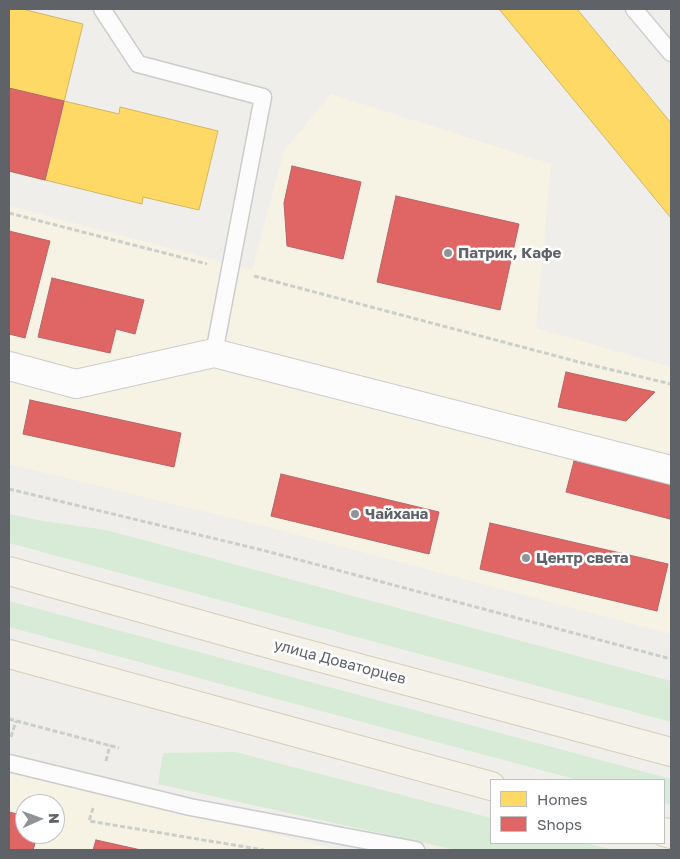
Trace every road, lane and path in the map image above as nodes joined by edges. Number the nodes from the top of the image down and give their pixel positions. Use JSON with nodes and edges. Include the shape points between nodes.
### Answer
{"nodes":[{"id":1,"x":102,"y":9,"type":"edge"},
{"id":2,"x":634,"y":9,"type":"edge"},
{"id":3,"x":671,"y":53,"type":"edge"},
{"id":4,"x":9,"y":213,"type":"edge"},
{"id":5,"x":207,"y":264,"type":"dead end"},
{"id":6,"x":245,"y":274,"type":"dead end"},
{"id":7,"x":214,"y":353,"type":"junction"},
{"id":8,"x":9,"y":366,"type":"edge"},
{"id":9,"x":671,"y":384,"type":"edge"},
{"id":10,"x":671,"y":470,"type":"edge"},
{"id":11,"x":9,"y":489,"type":"edge"},
{"id":12,"x":9,"y":571,"type":"edge"},
{"id":13,"x":9,"y":654,"type":"edge"},
{"id":14,"x":671,"y":659,"type":"edge"},
{"id":15,"x":9,"y":719,"type":"edge"},
{"id":16,"x":16,"y":721,"type":"junction"},
{"id":17,"x":11,"y":738,"type":"dead end"},
{"id":18,"x":120,"y":748,"type":"dead end"},
{"id":19,"x":671,"y":752,"type":"edge"},
{"id":20,"x":9,"y":763,"type":"edge"},
{"id":21,"x":99,"y":785,"type":"junction"},
{"id":22,"x":490,"y":786,"type":"edge"},
{"id":23,"x":264,"y":850,"type":"edge"},
{"id":24,"x":416,"y":850,"type":"edge"}],
"edges":[{"from":1,"to":7,"type":"lane","via":[[138,64],[263,97]]},
{"from":2,"to":3,"type":"lane"},
{"from":4,"to":5,"type":"path"},
{"from":6,"to":9,"type":"path"},
{"from":7,"to":8,"type":"street","via":[[76,384]]},
{"from":7,"to":10,"type":"street"},
{"from":11,"to":14,"type":"path","via":[[262,550]]},
{"from":12,"to":19,"type":"main road","name":"улица Доваторцев"},
{"from":13,"to":22,"type":"main road"},
{"from":15,"to":16,"type":"path"},
{"from":16,"to":17,"type":"path"},
{"from":16,"to":18,"type":"path"},
{"from":20,"to":21,"type":"lane"},
{"from":21,"to":23,"type":"path","via":[[89,822]]},
{"from":21,"to":24,"type":"lane","via":[[190,807]]}]}
